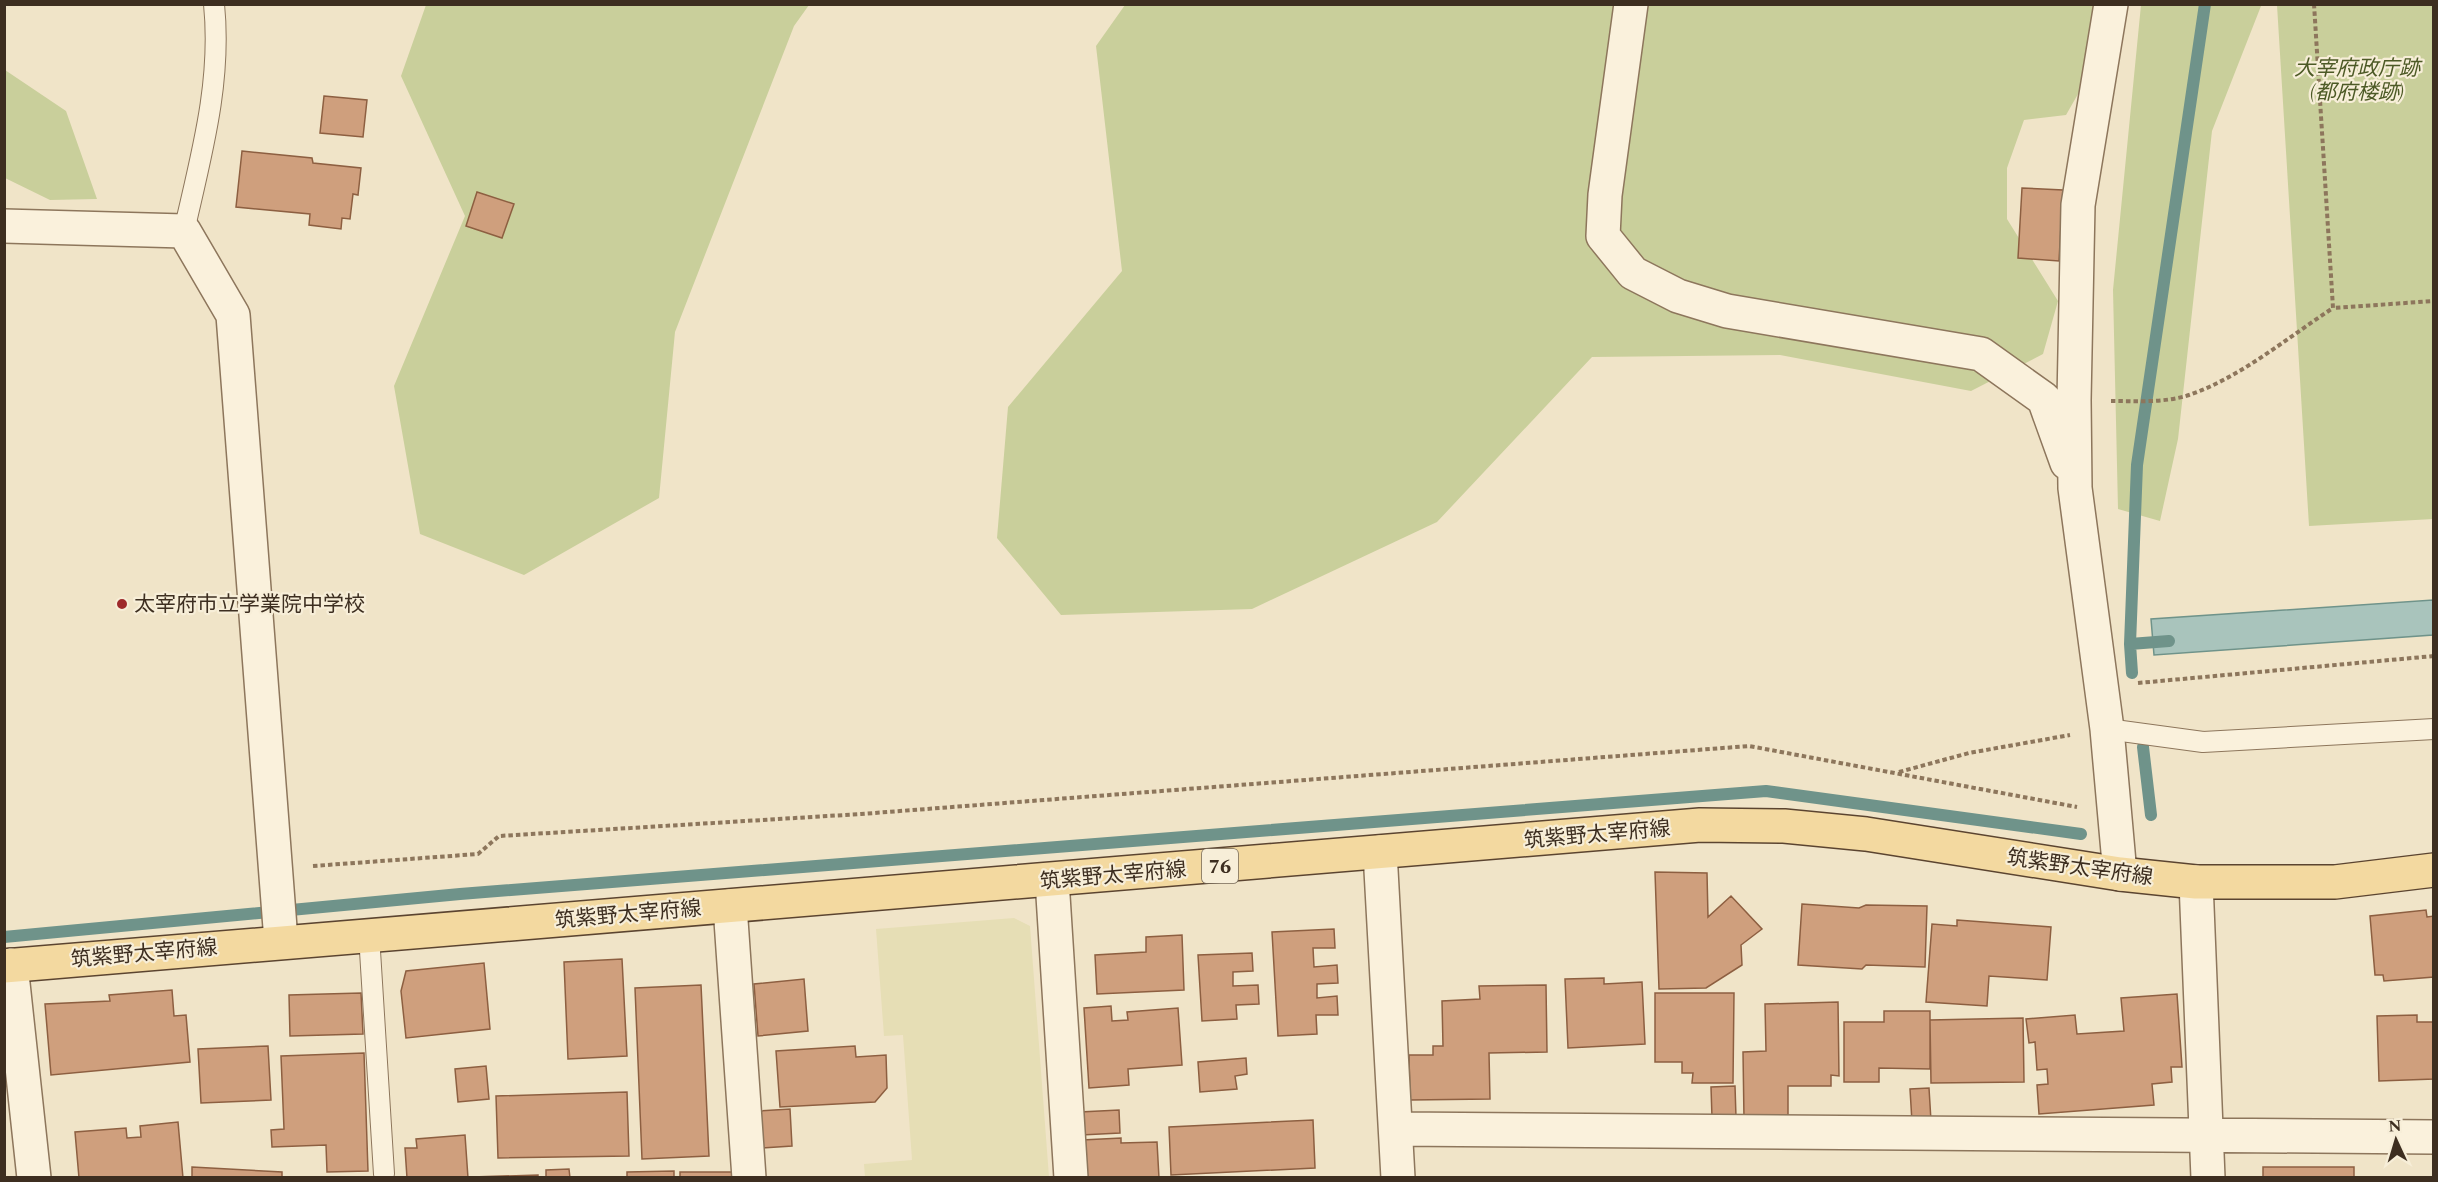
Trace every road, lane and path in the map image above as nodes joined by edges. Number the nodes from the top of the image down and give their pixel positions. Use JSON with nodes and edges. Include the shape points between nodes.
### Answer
{"nodes":[{"id":1,"x":214,"y":4,"type":"edge"},
{"id":2,"x":1631,"y":4,"type":"edge"},
{"id":3,"x":2111,"y":4,"type":"edge"},
{"id":4,"x":2314,"y":4,"type":"edge"},
{"id":5,"x":4,"y":226,"type":"edge"},
{"id":6,"x":184,"y":231,"type":"junction"},
{"id":7,"x":2433,"y":301,"type":"edge"},
{"id":8,"x":2333,"y":308,"type":"junction"},
{"id":9,"x":2130,"y":401,"type":"dead end"},
{"id":10,"x":2075,"y":488,"type":"junction"},
{"id":11,"x":2433,"y":656,"type":"edge"},
{"id":12,"x":2101,"y":686,"type":"junction"},
{"id":13,"x":2107,"y":724,"type":"junction"},
{"id":14,"x":2433,"y":729,"type":"edge"},
{"id":15,"x":1895,"y":773,"type":"junction"},
{"id":16,"x":2116,"y":815,"type":"junction"},
{"id":17,"x":1380,"y":852,"type":"junction"},
{"id":18,"x":2433,"y":870,"type":"edge"},
{"id":19,"x":2120,"y":874,"type":"junction"},
{"id":20,"x":277,"y":880,"type":"junction"},
{"id":21,"x":1052,"y":880,"type":"junction"},
{"id":22,"x":2196,"y":882,"type":"junction"},
{"id":23,"x":729,"y":906,"type":"junction"},
{"id":24,"x":280,"y":934,"type":"junction"},
{"id":25,"x":369,"y":935,"type":"junction"},
{"id":26,"x":8,"y":965,"type":"edge"},
{"id":27,"x":1396,"y":1130,"type":"junction"},
{"id":28,"x":2206,"y":1137,"type":"junction"},
{"id":29,"x":2433,"y":1137,"type":"edge"},
{"id":30,"x":384,"y":1174,"type":"dead end"},
{"id":31,"x":34,"y":1178,"type":"edge"},
{"id":32,"x":748,"y":1178,"type":"edge"},
{"id":33,"x":1071,"y":1178,"type":"edge"},
{"id":34,"x":1398,"y":1178,"type":"edge"},
{"id":35,"x":2208,"y":1178,"type":"edge"}],
"edges":[{"from":1,"to":6,"type":"lane","via":[[217,27],[213,103]]},
{"from":2,"to":10,"type":"street","via":[[1605,195],[1604,236],[1633,273],[1678,296],[1727,311],[1981,354],[2044,399]]},
{"from":3,"to":10,"type":"street","via":[[2078,205]]},
{"from":4,"to":8,"type":"path"},
{"from":5,"to":6,"type":"street"},
{"from":6,"to":20,"type":"street","via":[[233,315]]},
{"from":7,"to":8,"type":"path"},
{"from":8,"to":9,"type":"path","via":[[2225,379],[2188,395]]},
{"from":10,"to":12,"type":"street"},
{"from":11,"to":12,"type":"path"},
{"from":12,"to":13,"type":"street"},
{"from":13,"to":14,"type":"lane","via":[[2203,742]]},
{"from":13,"to":15,"type":"path"},
{"from":13,"to":16,"type":"street"},
{"from":15,"to":16,"type":"path"},
{"from":15,"to":20,"type":"path","via":[[1749,746],[861,814],[499,836],[478,854]]},
{"from":16,"to":19,"type":"street"},
{"from":17,"to":19,"type":"main road","name":"筑紫野太宰府線","number":"76","via":[[1701,825],[1784,826],[1866,834]]},
{"from":17,"to":21,"type":"main road","name":"筑紫野太宰府線","number":"76"},
{"from":17,"to":27,"type":"street"},
{"from":18,"to":22,"type":"main road","name":"筑紫野太宰府線","number":"76","via":[[2335,882]]},
{"from":19,"to":22,"type":"main road","name":"筑紫野太宰府線","number":"76"},
{"from":20,"to":24,"type":"street"},
{"from":21,"to":23,"type":"main road","name":"筑紫野太宰府線","number":"76"},
{"from":21,"to":33,"type":"street"},
{"from":22,"to":28,"type":"street"},
{"from":23,"to":25,"type":"main road","name":"筑紫野太宰府線","number":"76"},
{"from":23,"to":32,"type":"street"},
{"from":24,"to":25,"type":"main road","name":"筑紫野太宰府線","number":"76"},
{"from":24,"to":26,"type":"main road","name":"筑紫野太宰府線","number":"76"},
{"from":25,"to":30,"type":"lane"},
{"from":26,"to":31,"type":"street"},
{"from":27,"to":28,"type":"street"},
{"from":27,"to":34,"type":"street"},
{"from":28,"to":29,"type":"street"},
{"from":28,"to":35,"type":"street"}]}
